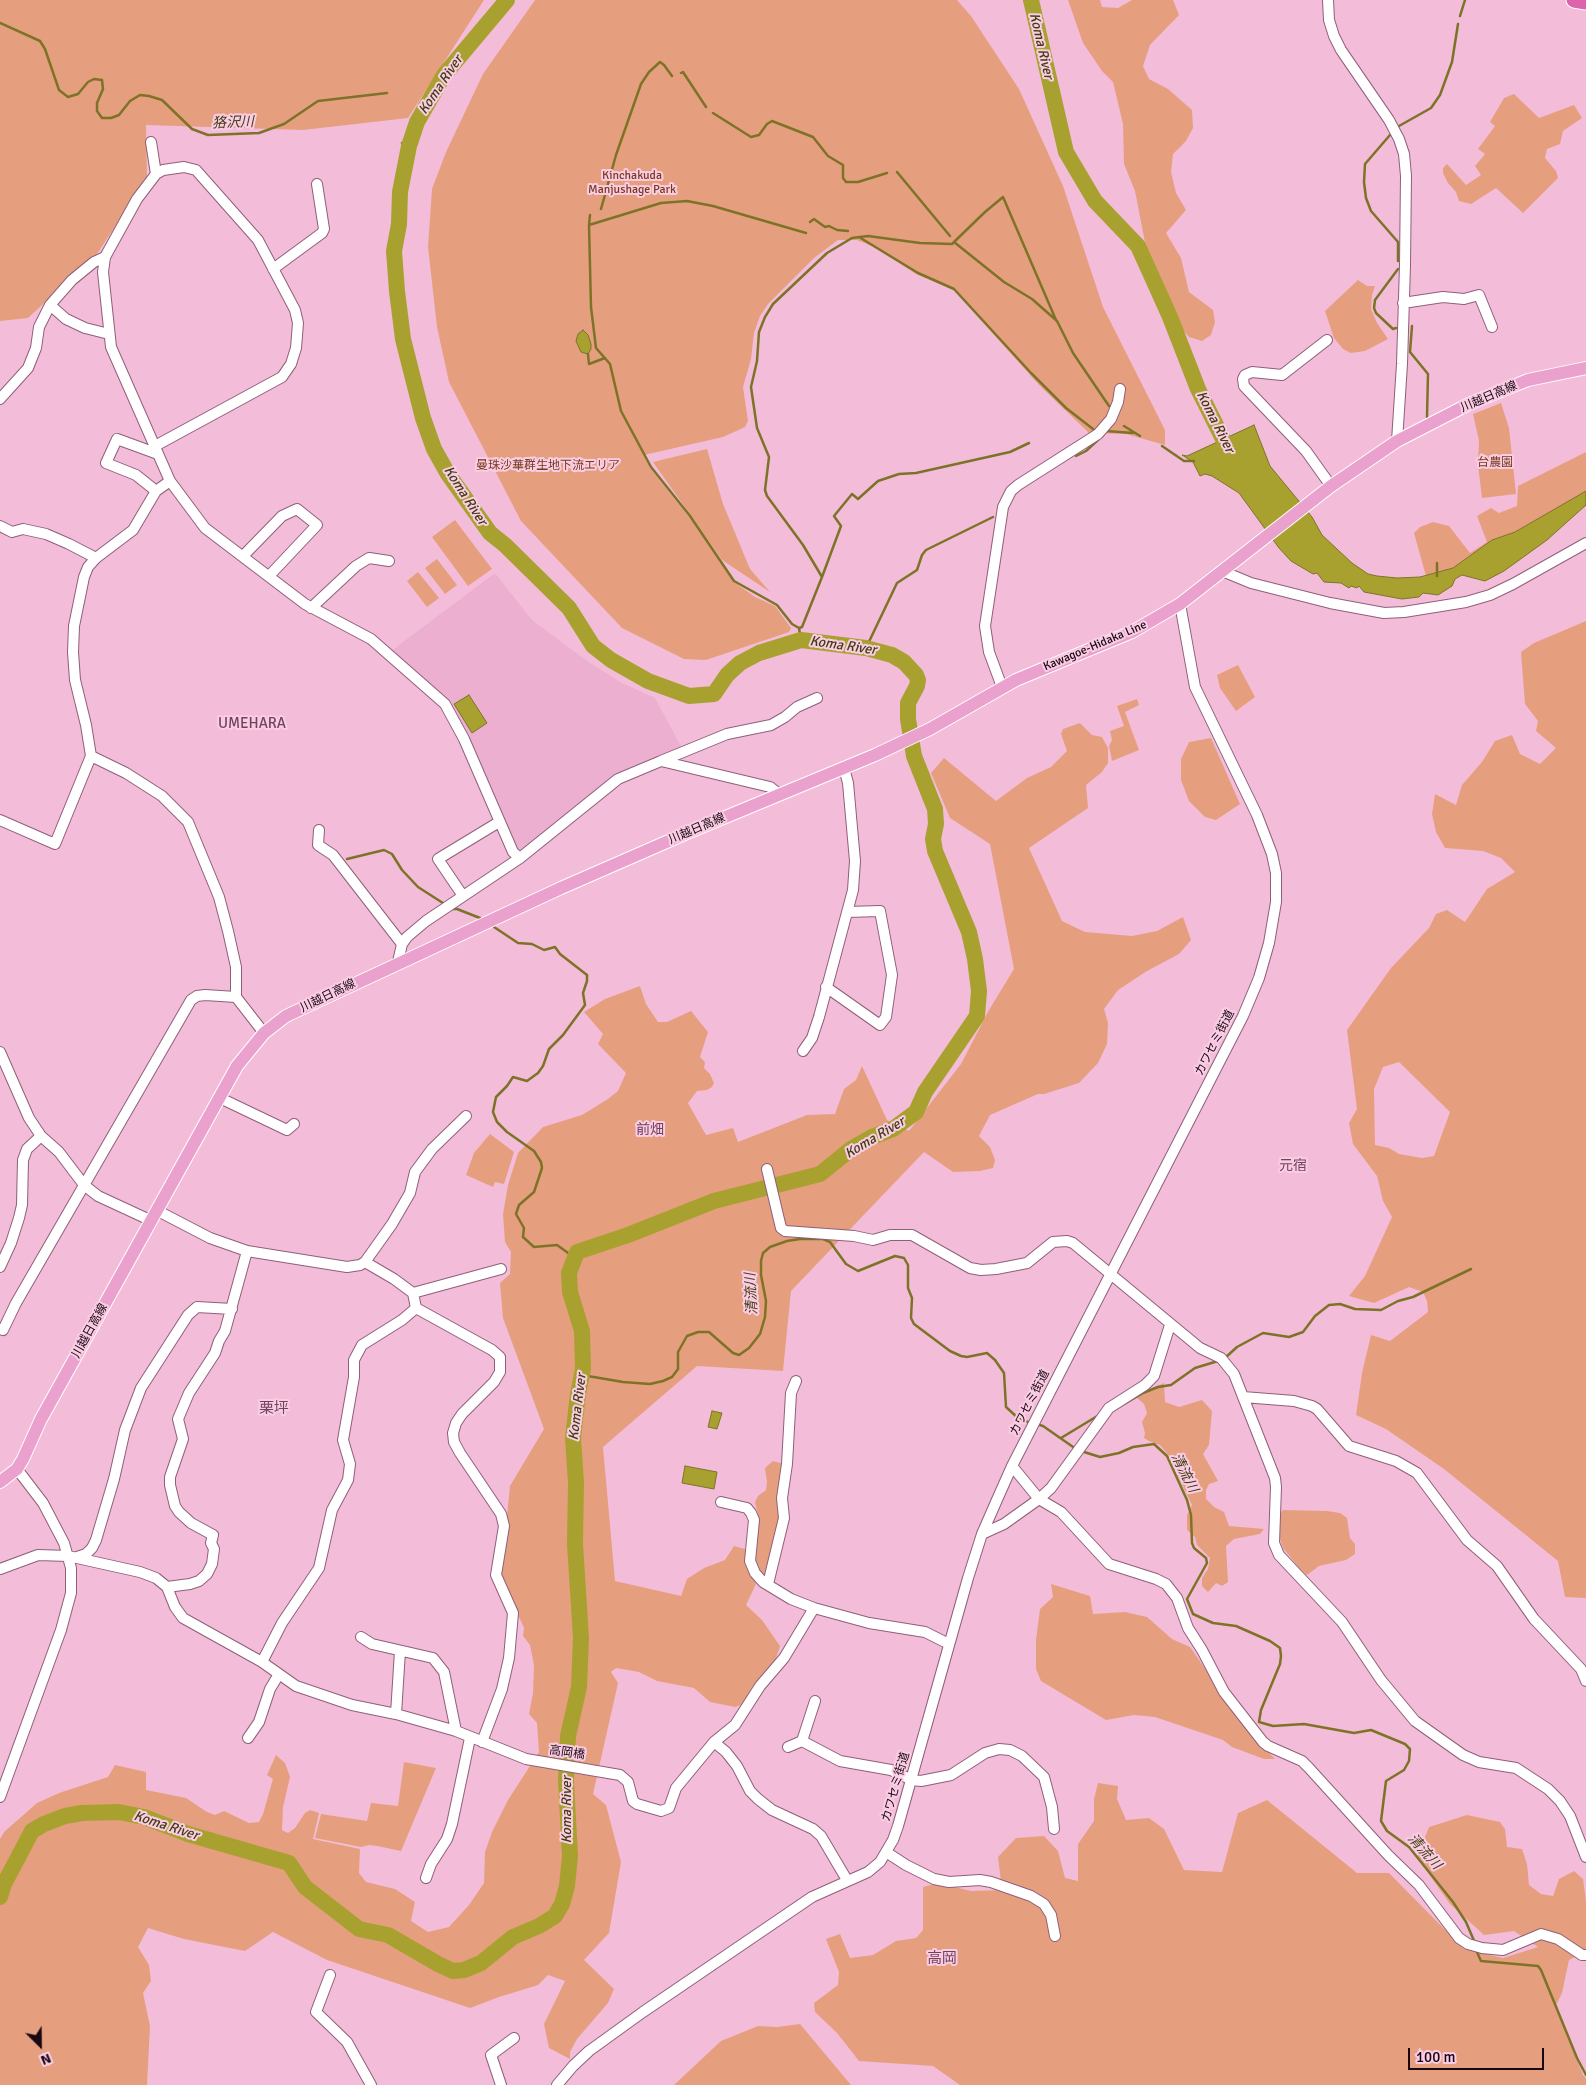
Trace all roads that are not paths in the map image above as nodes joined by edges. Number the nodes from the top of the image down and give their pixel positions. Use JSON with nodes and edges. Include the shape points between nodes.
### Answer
{"nodes":[{"id":1,"x":1328,"y":0,"type":"edge"},
{"id":2,"x":1574,"y":0,"type":"edge"},
{"id":3,"x":1586,"y":2,"type":"edge"},
{"id":4,"x":151,"y":142,"type":"dead end"},
{"id":5,"x":156,"y":174,"type":"junction"},
{"id":6,"x":317,"y":184,"type":"dead end"},
{"id":7,"x":105,"y":257,"type":"junction"},
{"id":8,"x":273,"y":269,"type":"junction"},
{"id":9,"x":1403,"y":303,"type":"junction"},
{"id":10,"x":50,"y":305,"type":"junction"},
{"id":11,"x":1492,"y":328,"type":"dead end"},
{"id":12,"x":109,"y":334,"type":"junction"},
{"id":13,"x":1327,"y":340,"type":"dead end"},
{"id":14,"x":1586,"y":368,"type":"edge"},
{"id":15,"x":1120,"y":389,"type":"dead end"},
{"id":16,"x":0,"y":400,"type":"edge"},
{"id":17,"x":1397,"y":441,"type":"junction"},
{"id":18,"x":156,"y":450,"type":"junction"},
{"id":19,"x":170,"y":481,"type":"junction"},
{"id":20,"x":1332,"y":486,"type":"junction"},
{"id":21,"x":156,"y":491,"type":"junction"},
{"id":22,"x":0,"y":526,"type":"edge"},
{"id":23,"x":1586,"y":544,"type":"edge"},
{"id":24,"x":243,"y":556,"type":"junction"},
{"id":25,"x":96,"y":558,"type":"junction"},
{"id":26,"x":389,"y":561,"type":"dead end"},
{"id":27,"x":1222,"y":571,"type":"junction"},
{"id":28,"x":269,"y":576,"type":"junction"},
{"id":29,"x":1180,"y":604,"type":"junction"},
{"id":30,"x":311,"y":608,"type":"junction"},
{"id":31,"x":1002,"y":687,"type":"junction"},
{"id":32,"x":817,"y":698,"type":"dead end"},
{"id":33,"x":875,"y":755,"type":"joint"},
{"id":34,"x":90,"y":756,"type":"junction"},
{"id":35,"x":661,"y":761,"type":"junction"},
{"id":36,"x":844,"y":768,"type":"junction"},
{"id":37,"x":780,"y":795,"type":"junction"},
{"id":38,"x":0,"y":820,"type":"edge"},
{"id":39,"x":499,"y":822,"type":"junction"},
{"id":40,"x":319,"y":830,"type":"dead end"},
{"id":41,"x":520,"y":858,"type":"junction"},
{"id":42,"x":463,"y":896,"type":"junction"},
{"id":43,"x":847,"y":912,"type":"junction"},
{"id":44,"x":402,"y":944,"type":"junction"},
{"id":45,"x":398,"y":962,"type":"junction"},
{"id":46,"x":826,"y":987,"type":"junction"},
{"id":47,"x":236,"y":997,"type":"junction"},
{"id":48,"x":264,"y":1033,"type":"junction"},
{"id":49,"x":803,"y":1051,"type":"dead end"},
{"id":50,"x":0,"y":1052,"type":"edge"},
{"id":51,"x":220,"y":1098,"type":"junction"},
{"id":52,"x":466,"y":1116,"type":"dead end"},
{"id":53,"x":294,"y":1124,"type":"dead end"},
{"id":54,"x":42,"y":1136,"type":"junction"},
{"id":55,"x":767,"y":1169,"type":"dead end"},
{"id":56,"x":84,"y":1185,"type":"junction"},
{"id":57,"x":155,"y":1216,"type":"junction"},
{"id":58,"x":247,"y":1250,"type":"junction"},
{"id":59,"x":365,"y":1262,"type":"junction"},
{"id":60,"x":1,"y":1263,"type":"edge"},
{"id":61,"x":501,"y":1269,"type":"dead end"},
{"id":62,"x":1110,"y":1274,"type":"junction"},
{"id":63,"x":413,"y":1293,"type":"junction"},
{"id":64,"x":416,"y":1308,"type":"junction"},
{"id":65,"x":232,"y":1309,"type":"junction"},
{"id":66,"x":1170,"y":1325,"type":"junction"},
{"id":67,"x":0,"y":1330,"type":"edge"},
{"id":68,"x":796,"y":1381,"type":"dead end"},
{"id":69,"x":1243,"y":1397,"type":"junction"},
{"id":70,"x":1012,"y":1466,"type":"junction"},
{"id":71,"x":17,"y":1469,"type":"junction"},
{"id":72,"x":0,"y":1482,"type":"edge"},
{"id":73,"x":1039,"y":1499,"type":"junction"},
{"id":74,"x":721,"y":1502,"type":"dead end"},
{"id":75,"x":982,"y":1534,"type":"junction"},
{"id":76,"x":73,"y":1557,"type":"junction"},
{"id":77,"x":0,"y":1569,"type":"edge"},
{"id":78,"x":768,"y":1584,"type":"junction"},
{"id":79,"x":167,"y":1587,"type":"junction"},
{"id":80,"x":814,"y":1608,"type":"junction"},
{"id":81,"x":361,"y":1637,"type":"dead end"},
{"id":82,"x":949,"y":1644,"type":"junction"},
{"id":83,"x":400,"y":1651,"type":"junction"},
{"id":84,"x":262,"y":1662,"type":"junction"},
{"id":85,"x":279,"y":1674,"type":"junction"},
{"id":86,"x":1586,"y":1681,"type":"edge"},
{"id":87,"x":815,"y":1701,"type":"dead end"},
{"id":88,"x":396,"y":1714,"type":"junction"},
{"id":89,"x":456,"y":1732,"type":"junction"},
{"id":90,"x":248,"y":1738,"type":"dead end"},
{"id":91,"x":470,"y":1738,"type":"junction"},
{"id":92,"x":802,"y":1741,"type":"junction"},
{"id":93,"x":482,"y":1742,"type":"junction"},
{"id":94,"x":714,"y":1742,"type":"junction"},
{"id":95,"x":788,"y":1747,"type":"dead end"},
{"id":96,"x":912,"y":1780,"type":"junction"},
{"id":97,"x":0,"y":1797,"type":"edge"},
{"id":98,"x":1054,"y":1829,"type":"dead end"},
{"id":99,"x":886,"y":1852,"type":"junction"},
{"id":100,"x":1586,"y":1857,"type":"edge"},
{"id":101,"x":426,"y":1878,"type":"dead end"},
{"id":102,"x":847,"y":1880,"type":"junction"},
{"id":103,"x":1055,"y":1936,"type":"dead end"},
{"id":104,"x":1586,"y":1955,"type":"edge"},
{"id":105,"x":330,"y":1975,"type":"dead end"},
{"id":106,"x":514,"y":2038,"type":"dead end"},
{"id":107,"x":371,"y":2085,"type":"edge"},
{"id":108,"x":501,"y":2085,"type":"edge"},
{"id":109,"x":557,"y":2085,"type":"edge"}],
"edges":[{"from":1,"to":9,"type":"street","via":[[1334,36],[1389,120],[1404,154]]},
{"from":2,"to":3,"type":"highway"},
{"from":4,"to":5,"type":"street"},
{"from":5,"to":7,"type":"street","via":[[137,199]]},
{"from":5,"to":8,"type":"street","via":[[184,167],[196,170],[258,240]]},
{"from":6,"to":8,"type":"street","via":[[324,230]]},
{"from":7,"to":10,"type":"street","via":[[72,280]]},
{"from":7,"to":12,"type":"street","via":[[103,272]]},
{"from":8,"to":18,"type":"street","via":[[295,310],[298,323],[291,364],[282,377]]},
{"from":9,"to":11,"type":"street","via":[[1443,297],[1464,299],[1479,294]]},
{"from":9,"to":17,"type":"street"},
{"from":10,"to":12,"type":"street","via":[[66,319]]},
{"from":10,"to":16,"type":"street","via":[[39,327],[36,348],[28,368]]},
{"from":12,"to":18,"type":"street","via":[[111,347]]},
{"from":13,"to":20,"type":"street","via":[[1282,375],[1252,372],[1243,379],[1244,386],[1306,451]]},
{"from":14,"to":17,"type":"main road","name":"川越日高線","via":[[1528,380],[1469,404]]},
{"from":15,"to":31,"type":"street","via":[[1111,419],[1098,434],[1018,485],[1003,506],[984,626]]},
{"from":17,"to":20,"type":"main road","name":"Kawagoe-Hidaka Line"},
{"from":18,"to":19,"type":"street"},
{"from":18,"to":21,"type":"street","via":[[117,439],[106,463],[136,475]]},
{"from":19,"to":21,"type":"street"},
{"from":19,"to":24,"type":"street","via":[[206,528]]},
{"from":20,"to":27,"type":"main road","name":"Kawagoe-Hidaka Line"},
{"from":21,"to":25,"type":"street","via":[[133,530]]},
{"from":22,"to":25,"type":"street","via":[[12,532],[23,529],[46,534]]},
{"from":23,"to":27,"type":"street","via":[[1490,594],[1466,602],[1404,612],[1384,613],[1330,603],[1251,583]]},
{"from":24,"to":28,"type":"street"},
{"from":24,"to":28,"type":"street","via":[[282,516],[297,509],[317,525]]},
{"from":25,"to":34,"type":"street","via":[[84,576],[74,626],[73,652],[75,680],[88,732]]},
{"from":26,"to":30,"type":"street","via":[[369,558]]},
{"from":27,"to":29,"type":"main road","name":"Kawagoe-Hidaka Line"},
{"from":28,"to":30,"type":"street"},
{"from":29,"to":31,"type":"main road","name":"Kawagoe-Hidaka Line","via":[[1132,632]]},
{"from":29,"to":62,"type":"street","name":"カワセミ街道","via":[[1195,687],[1257,815],[1272,854],[1276,873],[1275,910],[1259,978],[1243,1016]]},
{"from":30,"to":39,"type":"street","via":[[371,639],[445,704],[464,739]]},
{"from":31,"to":33,"type":"main road","name":"Kawagoe-Hidaka Line","via":[[930,729]]},
{"from":32,"to":35,"type":"street","via":[[771,725],[727,734]]},
{"from":33,"to":36,"type":"main road","name":"川越日高線"},
{"from":34,"to":38,"type":"street","via":[[55,844]]},
{"from":34,"to":47,"type":"street","via":[[126,773],[162,796],[188,822],[221,905],[233,946]]},
{"from":35,"to":37,"type":"street","via":[[770,787]]},
{"from":35,"to":41,"type":"street","via":[[618,779]]},
{"from":36,"to":37,"type":"main road","name":"川越日高線"},
{"from":36,"to":43,"type":"street","via":[[855,861],[853,890]]},
{"from":37,"to":45,"type":"main road","name":"川越日高線"},
{"from":39,"to":41,"type":"street","via":[[513,852]]},
{"from":39,"to":42,"type":"street","via":[[438,859]]},
{"from":40,"to":44,"type":"street","via":[[318,845],[333,855]]},
{"from":41,"to":42,"type":"street"},
{"from":42,"to":44,"type":"street","via":[[426,921]]},
{"from":43,"to":46,"type":"street"},
{"from":43,"to":46,"type":"street","via":[[880,911],[892,974],[886,1017],[880,1024]]},
{"from":44,"to":45,"type":"street"},
{"from":45,"to":48,"type":"main road","name":"川越日高線","via":[[286,1016]]},
{"from":46,"to":49,"type":"street","via":[[812,1038]]},
{"from":47,"to":48,"type":"street"},
{"from":47,"to":56,"type":"street","via":[[205,995],[191,1000]]},
{"from":48,"to":51,"type":"main road","name":"川越日高線","via":[[237,1066]]},
{"from":50,"to":54,"type":"street","via":[[29,1118]]},
{"from":51,"to":53,"type":"street","via":[[287,1130]]},
{"from":51,"to":57,"type":"main road","name":"川越日高線"},
{"from":52,"to":59,"type":"street","via":[[432,1149],[415,1172],[410,1193]]},
{"from":54,"to":56,"type":"street"},
{"from":54,"to":60,"type":"street","via":[[27,1149],[23,1160],[22,1205],[11,1244]]},
{"from":55,"to":62,"type":"street","via":[[781,1228],[785,1231],[872,1240],[890,1235],[912,1235],[970,1268],[981,1270],[1028,1263],[1053,1242],[1067,1241]]},
{"from":56,"to":57,"type":"street","via":[[98,1196]]},
{"from":56,"to":67,"type":"street","via":[[3,1330]]},
{"from":57,"to":58,"type":"street"},
{"from":57,"to":71,"type":"main road","name":"川越日高線","via":[[41,1419]]},
{"from":58,"to":59,"type":"street","via":[[347,1267]]},
{"from":58,"to":65,"type":"street"},
{"from":59,"to":63,"type":"street"},
{"from":61,"to":63,"type":"street"},
{"from":62,"to":66,"type":"street"},
{"from":62,"to":70,"type":"street","name":"カワセミ街道"},
{"from":63,"to":64,"type":"street"},
{"from":64,"to":84,"type":"street","via":[[362,1345],[354,1360],[343,1440],[350,1464],[348,1480],[332,1510],[319,1568],[282,1623]]},
{"from":64,"to":93,"type":"street","via":[[500,1357],[500,1372],[494,1382],[456,1423],[454,1433],[454,1442],[460,1453],[501,1514],[504,1526],[496,1575],[513,1613],[502,1689]]},
{"from":65,"to":76,"type":"street","via":[[197,1307],[188,1315],[141,1388],[125,1430],[96,1540],[86,1554]]},
{"from":65,"to":79,"type":"street","via":[[216,1353],[189,1393],[178,1419],[183,1439],[170,1477],[179,1512],[213,1535],[210,1543],[214,1549],[212,1564],[199,1581]]},
{"from":66,"to":69,"type":"street","via":[[1229,1366]]},
{"from":66,"to":73,"type":"street","via":[[1154,1376],[1109,1408],[1051,1488]]},
{"from":68,"to":78,"type":"street","via":[[791,1393],[782,1498],[784,1518]]},
{"from":69,"to":86,"type":"street","via":[[1294,1400],[1312,1406],[1349,1446],[1396,1461],[1417,1473],[1467,1540],[1496,1566],[1534,1619],[1581,1669]]},
{"from":69,"to":100,"type":"street","via":[[1275,1478],[1274,1543],[1279,1555],[1342,1622],[1385,1686],[1415,1721],[1463,1755],[1479,1762],[1516,1768],[1548,1789],[1570,1816]]},
{"from":70,"to":73,"type":"street"},
{"from":70,"to":75,"type":"street","name":"カワセミ街道"},
{"from":71,"to":72,"type":"main road","name":"川越日高線"},
{"from":71,"to":76,"type":"street","via":[[43,1503]]},
{"from":73,"to":75,"type":"street","via":[[1004,1524]]},
{"from":73,"to":104,"type":"street","via":[[1061,1512],[1109,1564],[1166,1584],[1177,1598],[1188,1628],[1224,1692],[1263,1742],[1302,1761],[1419,1885],[1459,1938],[1482,1948],[1503,1950],[1541,1934],[1558,1939]]},
{"from":74,"to":78,"type":"street","via":[[746,1508],[752,1513],[750,1561],[755,1572]]},
{"from":75,"to":82,"type":"street","name":"カワセミ街道"},
{"from":76,"to":77,"type":"street","via":[[38,1556]]},
{"from":76,"to":79,"type":"street","via":[[140,1572],[156,1578]]},
{"from":76,"to":97,"type":"street","via":[[71,1593],[61,1630]]},
{"from":78,"to":80,"type":"street","via":[[791,1599]]},
{"from":79,"to":84,"type":"street","name":"高岡橋","via":[[183,1618]]},
{"from":80,"to":82,"type":"street","via":[[869,1624],[925,1632]]},
{"from":80,"to":94,"type":"street","via":[[784,1658],[760,1686],[735,1725]]},
{"from":81,"to":83,"type":"street","via":[[372,1644]]},
{"from":82,"to":96,"type":"street","name":"カワセミ街道"},
{"from":83,"to":88,"type":"street"},
{"from":83,"to":89,"type":"street","via":[[433,1658],[438,1663],[444,1672]]},
{"from":84,"to":85,"type":"street","name":"高岡橋"},
{"from":85,"to":88,"type":"street","name":"高岡橋","via":[[296,1686],[338,1701]]},
{"from":85,"to":90,"type":"street","via":[[270,1689],[259,1722]]},
{"from":87,"to":92,"type":"street"},
{"from":88,"to":89,"type":"street","name":"高岡橋"},
{"from":89,"to":91,"type":"street","name":"高岡橋"},
{"from":91,"to":93,"type":"street","name":"高岡橋"},
{"from":91,"to":101,"type":"street","via":[[452,1824]]},
{"from":92,"to":95,"type":"street"},
{"from":92,"to":96,"type":"street","via":[[840,1761],[892,1770]]},
{"from":93,"to":94,"type":"street","name":"高岡橋","via":[[537,1761],[620,1775],[628,1782],[633,1800],[661,1811],[669,1808],[676,1788]]},
{"from":94,"to":102,"type":"street","via":[[737,1766],[758,1799],[821,1836]]},
{"from":96,"to":98,"type":"street","via":[[952,1775],[985,1752],[1010,1750],[1022,1756],[1044,1776]]},
{"from":96,"to":99,"type":"street","name":"カワセミ街道"},
{"from":99,"to":102,"type":"street","name":"カワセミ街道","via":[[873,1868]]},
{"from":99,"to":103,"type":"street","via":[[934,1879],[948,1882],[980,1880],[1031,1896],[1044,1904],[1051,1915]]},
{"from":102,"to":109,"type":"street","name":"カワセミ街道","via":[[812,1897],[643,2012],[589,2051]]},
{"from":105,"to":107,"type":"street","via":[[316,2012],[347,2042]]},
{"from":106,"to":108,"type":"street","via":[[491,2055]]}]}
